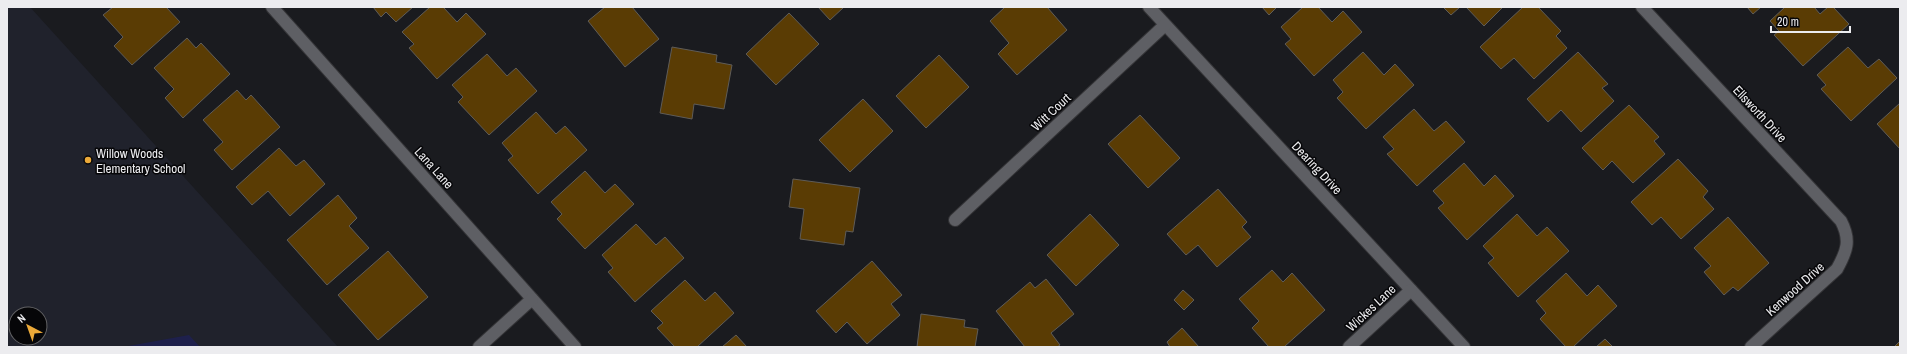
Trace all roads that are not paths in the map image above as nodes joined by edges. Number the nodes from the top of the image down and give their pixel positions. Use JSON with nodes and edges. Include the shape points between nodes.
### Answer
{"nodes":[{"id":1,"x":272,"y":7,"type":"edge"},
{"id":2,"x":1149,"y":7,"type":"edge"},
{"id":3,"x":1642,"y":7,"type":"edge"},
{"id":4,"x":1165,"y":24,"type":"junction"},
{"id":5,"x":955,"y":220,"type":"dead end"},
{"id":6,"x":1847,"y":244,"type":"joint"},
{"id":7,"x":1411,"y":290,"type":"junction"},
{"id":8,"x":532,"y":299,"type":"junction"},
{"id":9,"x":479,"y":347,"type":"edge"},
{"id":10,"x":575,"y":347,"type":"edge"},
{"id":11,"x":1349,"y":347,"type":"edge"},
{"id":12,"x":1464,"y":347,"type":"edge"},
{"id":13,"x":1751,"y":347,"type":"edge"}],
"edges":[{"from":1,"to":8,"type":"street","name":"Lana Lane"},
{"from":2,"to":4,"type":"street","name":"Dearing Drive"},
{"from":3,"to":6,"type":"street","name":"Ellsworth Drive","via":[[1840,221],[1846,232]]},
{"from":4,"to":5,"type":"street","name":"Witt Court"},
{"from":4,"to":7,"type":"street","name":"Dearing Drive"},
{"from":6,"to":13,"type":"street","name":"Kenwood Drive","via":[[1844,257],[1837,269]]},
{"from":7,"to":11,"type":"street","name":"Wickes Lane"},
{"from":7,"to":12,"type":"street","name":"Dearing Drive"},
{"from":8,"to":9,"type":"street"},
{"from":8,"to":10,"type":"street","name":"Lana Lane"}]}
